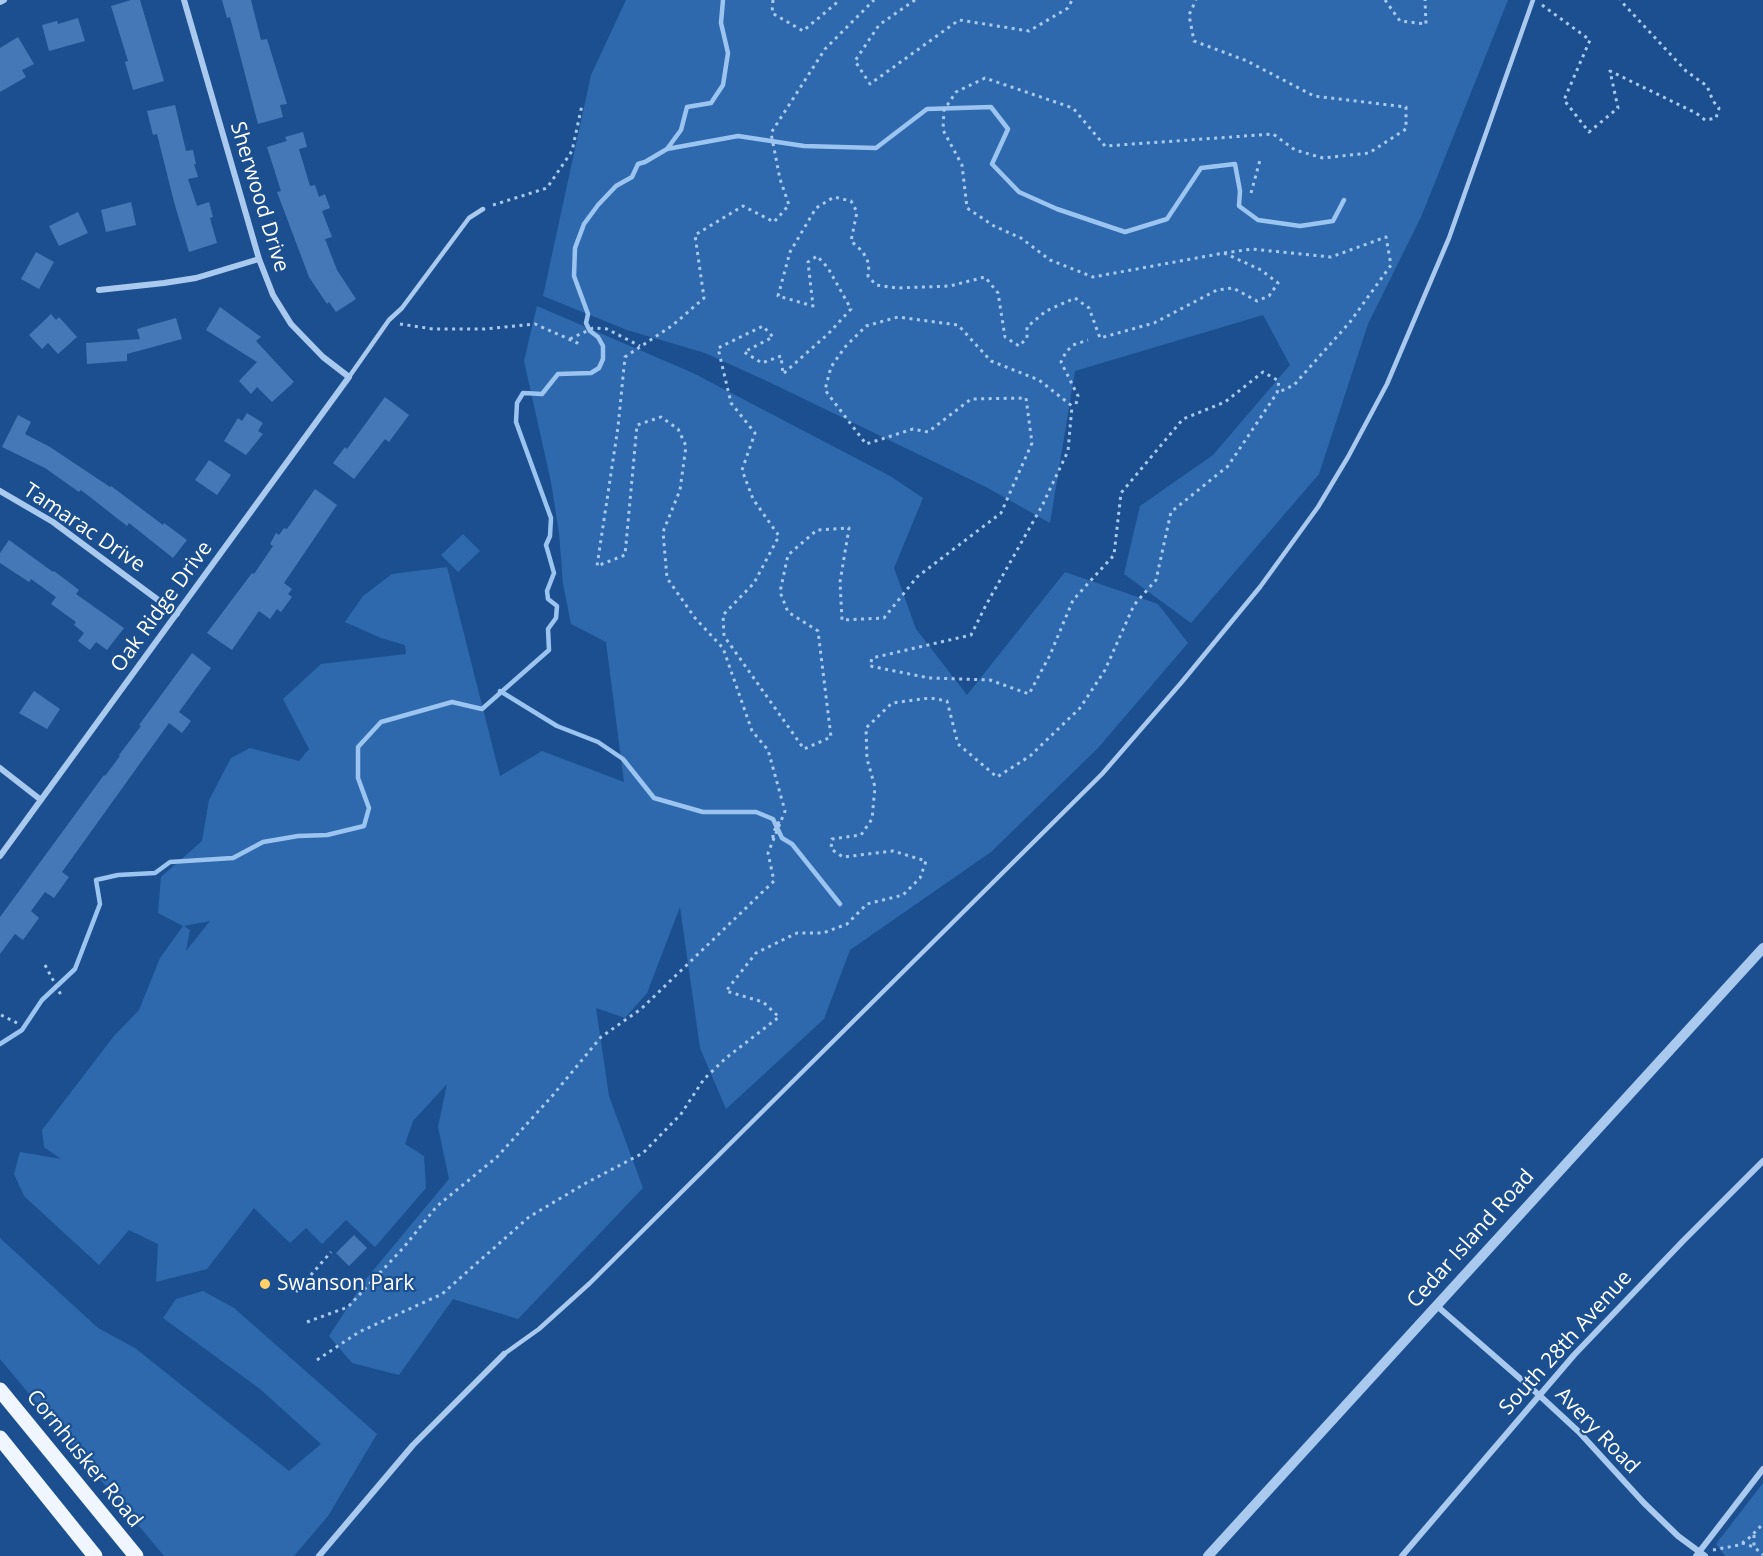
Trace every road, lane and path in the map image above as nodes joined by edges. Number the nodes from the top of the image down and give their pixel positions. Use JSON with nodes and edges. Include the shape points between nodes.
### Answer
{"nodes":[{"id":1,"x":184,"y":0,"type":"edge"},
{"id":2,"x":773,"y":0,"type":"edge"},
{"id":3,"x":840,"y":0,"type":"edge"},
{"id":4,"x":874,"y":0,"type":"edge"},
{"id":5,"x":915,"y":0,"type":"edge"},
{"id":6,"x":1072,"y":0,"type":"edge"},
{"id":7,"x":1196,"y":0,"type":"edge"},
{"id":8,"x":1386,"y":0,"type":"edge"},
{"id":9,"x":1425,"y":0,"type":"edge"},
{"id":10,"x":1533,"y":0,"type":"edge"},
{"id":11,"x":1620,"y":0,"type":"edge"},
{"id":12,"x":582,"y":105,"type":"dead end"},
{"id":13,"x":1260,"y":160,"type":"dead end"},
{"id":14,"x":1251,"y":193,"type":"dead end"},
{"id":15,"x":483,"y":209,"type":"joint"},
{"id":16,"x":1224,"y":253,"type":"junction"},
{"id":17,"x":259,"y":259,"type":"junction"},
{"id":18,"x":99,"y":290,"type":"dead end"},
{"id":19,"x":388,"y":320,"type":"junction"},
{"id":20,"x":568,"y":339,"type":"junction"},
{"id":21,"x":1088,"y":340,"type":"dead end"},
{"id":22,"x":582,"y":345,"type":"dead end"},
{"id":23,"x":641,"y":346,"type":"junction"},
{"id":24,"x":349,"y":377,"type":"junction"},
{"id":25,"x":1277,"y":393,"type":"junction"},
{"id":26,"x":1076,"y":404,"type":"dead end"},
{"id":27,"x":0,"y":491,"type":"edge"},
{"id":28,"x":177,"y":614,"type":"junction"},
{"id":29,"x":0,"y":768,"type":"edge"},
{"id":30,"x":41,"y":800,"type":"junction"},
{"id":31,"x":0,"y":856,"type":"edge"},
{"id":32,"x":1763,"y":948,"type":"edge"},
{"id":33,"x":45,"y":965,"type":"dead end"},
{"id":34,"x":61,"y":995,"type":"dead end"},
{"id":35,"x":2,"y":1015,"type":"dead end"},
{"id":36,"x":17,"y":1023,"type":"dead end"},
{"id":37,"x":1763,"y":1161,"type":"edge"},
{"id":38,"x":331,"y":1252,"type":"dead end"},
{"id":39,"x":296,"y":1292,"type":"dead end"},
{"id":40,"x":1437,"y":1306,"type":"junction"},
{"id":41,"x":307,"y":1322,"type":"dead end"},
{"id":42,"x":504,"y":1354,"type":"joint"},
{"id":43,"x":317,"y":1360,"type":"dead end"},
{"id":44,"x":0,"y":1390,"type":"edge"},
{"id":45,"x":1539,"y":1395,"type":"junction"},
{"id":46,"x":0,"y":1438,"type":"edge"},
{"id":47,"x":1763,"y":1469,"type":"edge"},
{"id":48,"x":1763,"y":1524,"type":"edge"},
{"id":49,"x":1754,"y":1533,"type":"junction"},
{"id":50,"x":1742,"y":1544,"type":"junction"},
{"id":51,"x":1755,"y":1547,"type":"junction"},
{"id":52,"x":1700,"y":1555,"type":"edge"},
{"id":53,"x":1763,"y":1555,"type":"edge"},
{"id":54,"x":95,"y":1556,"type":"edge"},
{"id":55,"x":135,"y":1556,"type":"edge"},
{"id":56,"x":319,"y":1556,"type":"edge"},
{"id":57,"x":1208,"y":1556,"type":"edge"},
{"id":58,"x":1402,"y":1556,"type":"edge"}],
"edges":[{"from":1,"to":17,"type":"street","name":"Sherwood Drive"},
{"from":2,"to":3,"type":"path","via":[[772,13],[803,31]]},
{"from":4,"to":23,"type":"path","via":[[825,50],[771,133],[789,205],[774,222],[743,206],[695,235],[704,298]]},
{"from":5,"to":6,"type":"path","via":[[879,25],[855,61],[870,84],[959,20],[1029,31],[1068,8]]},
{"from":7,"to":16,"type":"path","via":[[1189,15],[1194,41],[1247,61],[1314,96],[1406,107],[1406,129],[1369,153],[1323,158],[1295,150],[1273,134],[1105,146],[1073,108],[985,78],[956,92],[944,110],[943,130],[962,165],[967,208],[1021,238],[1050,260],[1093,277]]},
{"from":8,"to":9,"type":"path","via":[[1400,21],[1426,24]]},
{"from":10,"to":11,"type":"path","via":[[1590,40],[1564,100],[1589,132],[1618,108],[1610,71],[1705,120],[1716,118],[1719,108],[1707,86],[1686,71]]},
{"from":10,"to":42,"type":"lane","via":[[1449,238],[1387,384],[1318,507],[1260,587],[1102,774],[590,1283],[539,1329]]},
{"from":12,"to":15,"type":"path","via":[[572,151],[547,188]]},
{"from":13,"to":14,"type":"path"},
{"from":15,"to":19,"type":"lane","via":[[469,218],[402,308]]},
{"from":16,"to":25,"type":"path","via":[[1252,249],[1331,257],[1386,237],[1391,265],[1342,331],[1294,385]]},
{"from":16,"to":25,"type":"path","via":[[1261,270],[1278,283],[1269,296],[1257,300],[1233,288],[1217,290],[1154,324],[1100,338],[1089,308],[1075,298],[1046,311],[1027,327],[1026,338],[1019,346],[1005,338],[998,293],[985,277],[950,286],[876,285],[868,276],[869,264],[863,252],[851,241],[857,212],[851,201],[834,197],[816,208],[790,252],[778,296],[813,306],[808,262],[817,256],[851,309],[783,374],[781,356],[762,363],[744,352],[773,338],[763,326],[718,348],[731,403],[755,433],[742,470],[753,499],[778,536],[754,583],[723,615],[724,636],[804,749],[831,737],[818,631],[788,612],[780,592],[788,555],[817,530],[849,528],[840,582],[842,620],[884,618],[917,577],[1001,513],[1032,443],[1026,398],[971,399],[928,432],[913,429],[866,444],[825,390],[831,367],[866,326],[898,317],[958,325],[991,361],[1039,380],[1072,406],[1068,451],[970,635],[872,658],[870,666],[929,678],[990,680],[1029,694],[1073,600],[1114,555],[1121,493],[1135,476],[1183,418],[1225,402],[1263,372],[1280,381]]},
{"from":17,"to":18,"type":"street","via":[[196,278]]},
{"from":17,"to":24,"type":"street","name":"Sherwood Drive","via":[[273,295],[291,324]]},
{"from":19,"to":20,"type":"path","via":[[433,329],[535,324]]},
{"from":19,"to":24,"type":"lane"},
{"from":20,"to":22,"type":"path"},
{"from":20,"to":23,"type":"path","via":[[592,328],[607,329]]},
{"from":21,"to":26,"type":"path","via":[[1073,345],[1061,362],[1078,396]]},
{"from":23,"to":41,"type":"path","via":[[625,357],[597,566],[625,555],[637,424],[661,417],[678,429],[686,446],[680,490],[663,532],[667,578],[695,618],[723,648],[752,731],[768,750],[785,810],[768,853],[774,880],[641,1009],[601,1037],[497,1157],[437,1206],[348,1307]]},
{"from":24,"to":28,"type":"street","name":"Oak Ridge Drive"},
{"from":25,"to":43,"type":"path","via":[[1228,466],[1171,512],[1156,580],[1134,604],[1105,670],[1080,708],[1030,756],[997,777],[958,744],[947,700],[892,703],[866,728],[867,759],[875,787],[872,819],[861,835],[832,839],[831,849],[843,857],[892,851],[927,861],[920,878],[903,896],[867,904],[847,924],[823,933],[797,933],[756,953],[726,991],[763,1002],[779,1017],[704,1079],[681,1114],[643,1153],[529,1217],[442,1294],[359,1332]]},
{"from":27,"to":28,"type":"street","name":"Tamarac Drive","via":[[52,522]]},
{"from":28,"to":30,"type":"street","name":"Oak Ridge Drive"},
{"from":29,"to":30,"type":"street"},
{"from":30,"to":31,"type":"street","name":"Oak Ridge Drive"},
{"from":32,"to":40,"type":"street","name":"Cedar Island Road"},
{"from":33,"to":34,"type":"path"},
{"from":35,"to":36,"type":"path"},
{"from":37,"to":45,"type":"street","name":"South 28th Avenue"},
{"from":38,"to":39,"type":"path"},
{"from":40,"to":45,"type":"street","name":"Avery Road"},
{"from":40,"to":57,"type":"street","name":"Cedar Island Road"},
{"from":42,"to":56,"type":"street","via":[[412,1445]]},
{"from":44,"to":55,"type":"main road","name":"Cornhusker Road"},
{"from":45,"to":52,"type":"street","name":"Avery Road"},
{"from":45,"to":58,"type":"street","name":"South 28th Avenue"},
{"from":46,"to":54,"type":"main road"},
{"from":47,"to":52,"type":"street"},
{"from":48,"to":49,"type":"path"},
{"from":49,"to":50,"type":"path"},
{"from":49,"to":51,"type":"path"},
{"from":50,"to":51,"type":"path"},
{"from":50,"to":52,"type":"path"},
{"from":51,"to":53,"type":"path"}]}
